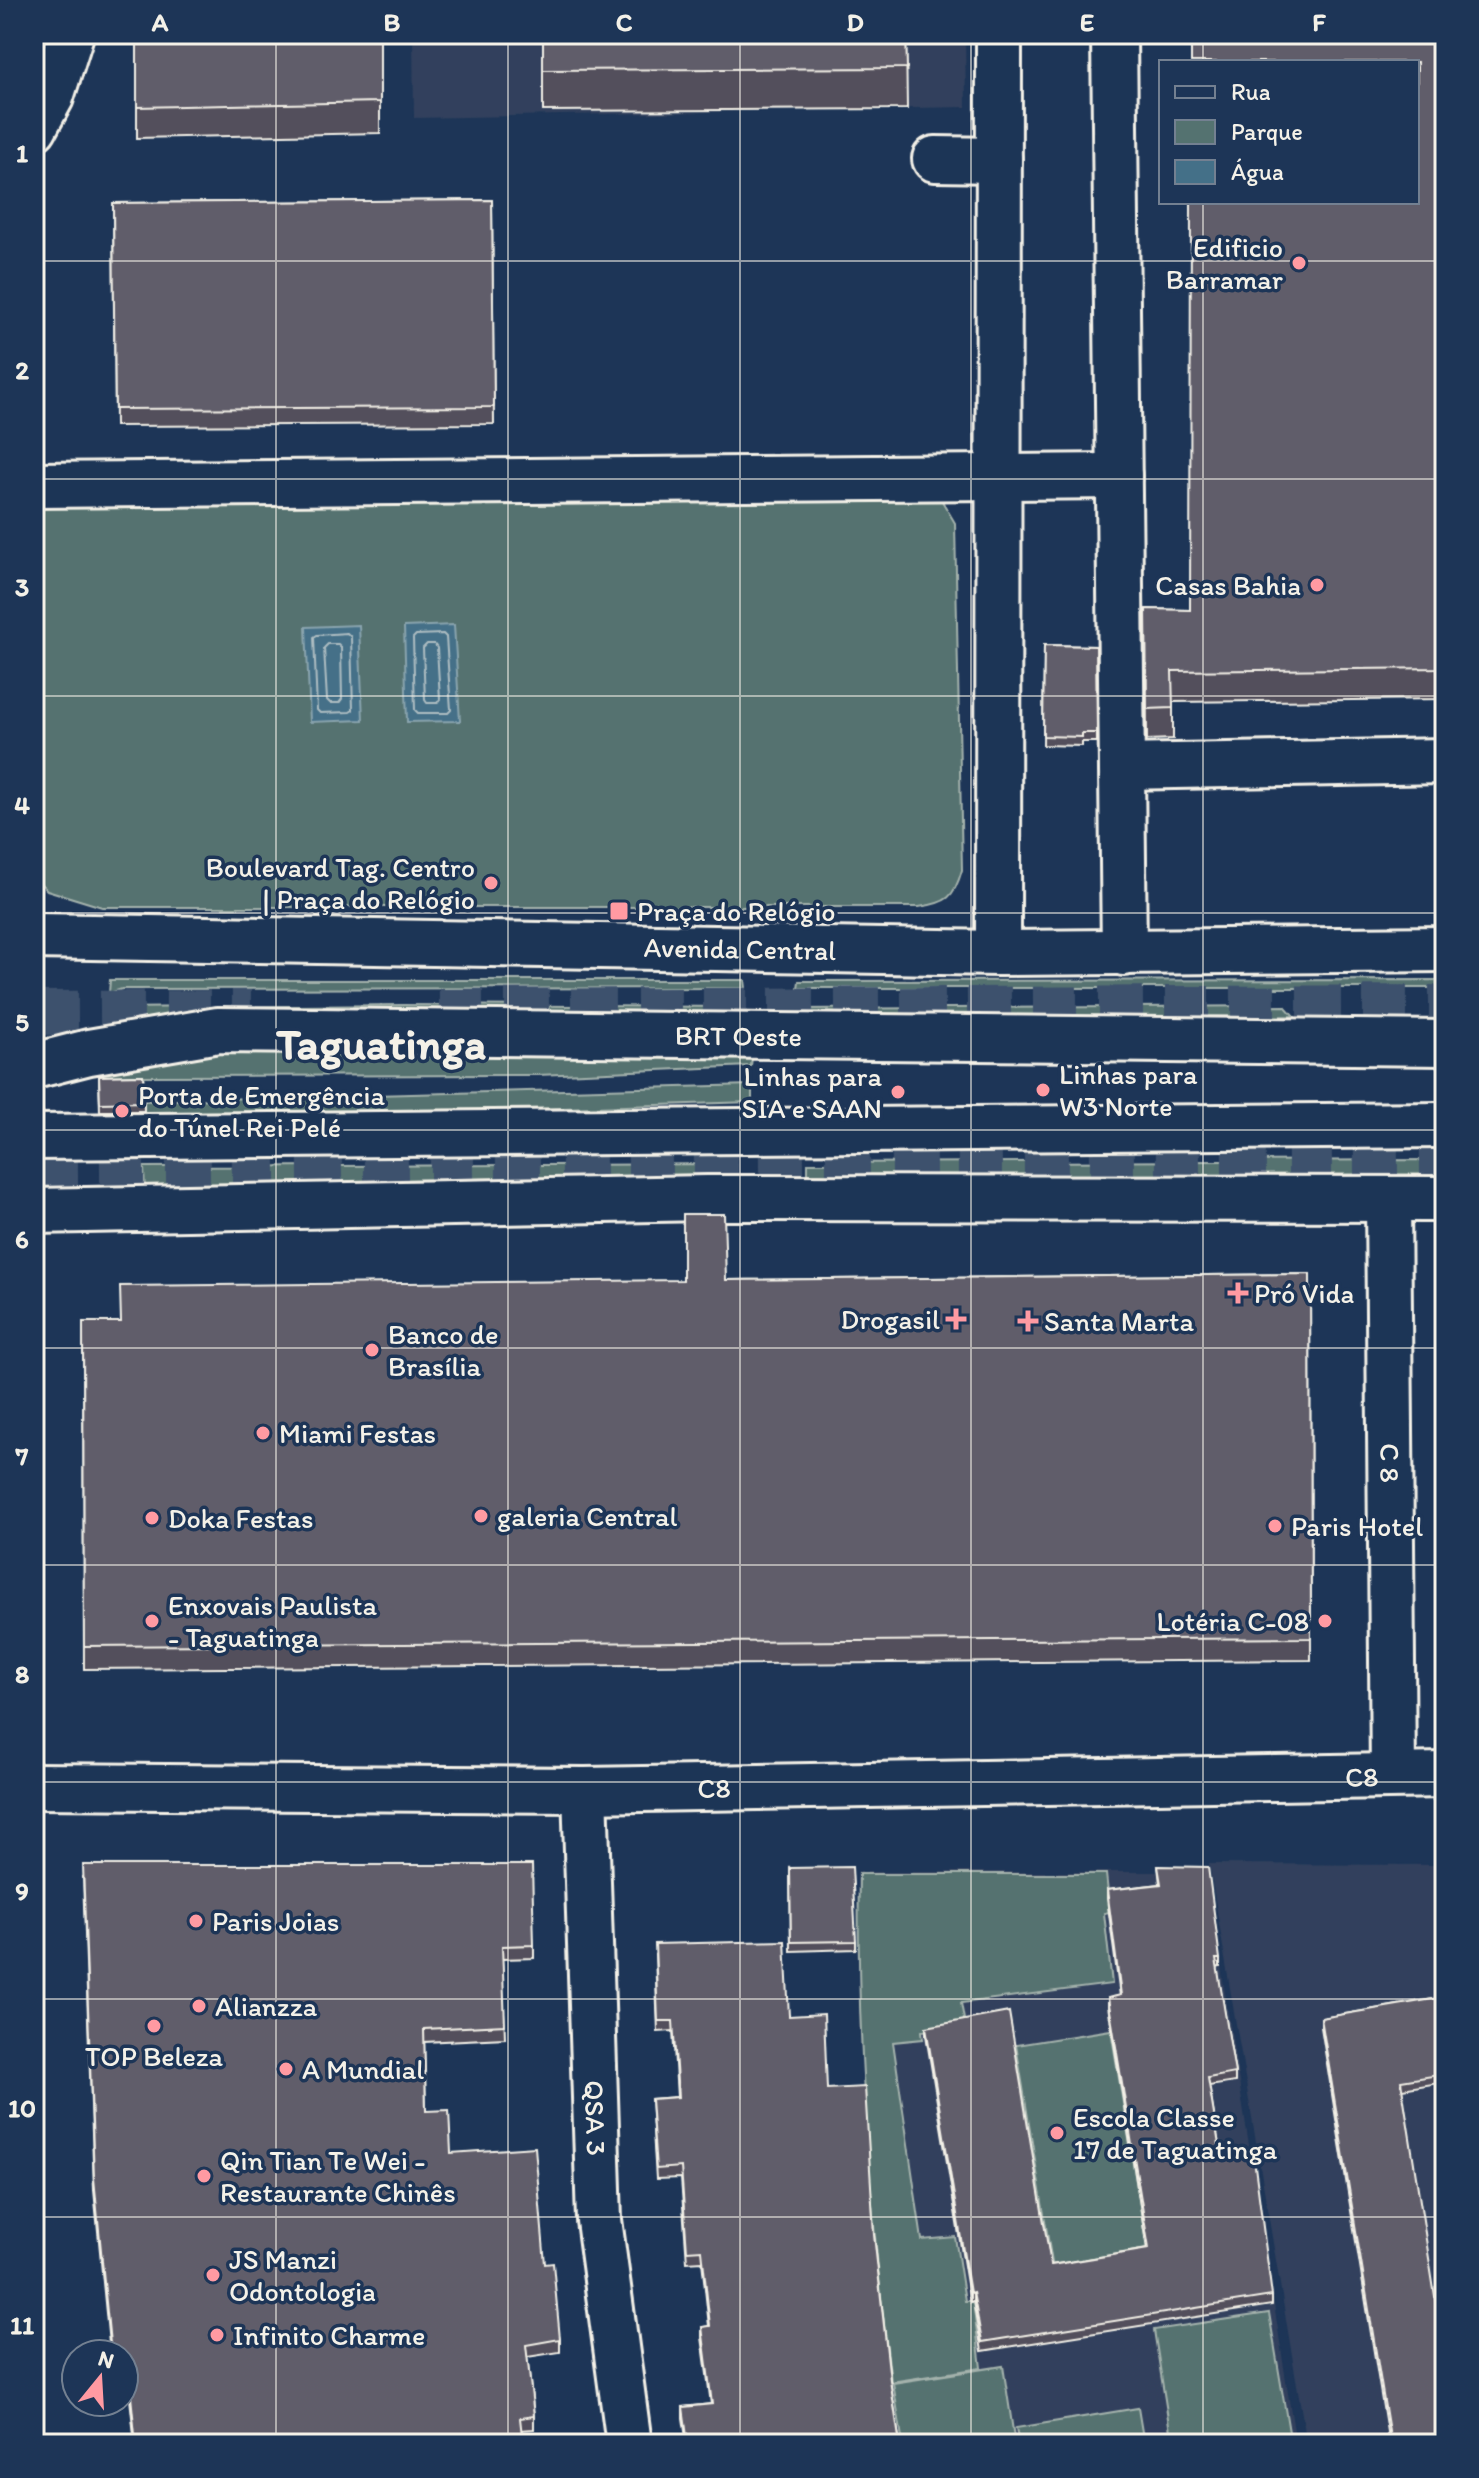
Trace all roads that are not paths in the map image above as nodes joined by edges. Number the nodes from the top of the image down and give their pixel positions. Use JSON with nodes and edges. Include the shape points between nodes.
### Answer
{"nodes":[{"id":1,"x":71,"y":34,"type":"edge"},
{"id":2,"x":999,"y":34,"type":"edge"},
{"id":3,"x":1114,"y":34,"type":"edge"},
{"id":4,"x":34,"y":128,"type":"edge"},
{"id":5,"x":935,"y":159,"type":"dead end"},
{"id":6,"x":999,"y":160,"type":"junction"},
{"id":7,"x":1000,"y":476,"type":"junction"},
{"id":8,"x":1119,"y":476,"type":"junction"},
{"id":9,"x":34,"y":485,"type":"edge"},
{"id":10,"x":1445,"y":761,"type":"edge"},
{"id":11,"x":1122,"y":767,"type":"junction"},
{"id":12,"x":34,"y":936,"type":"edge"},
{"id":13,"x":1445,"y":949,"type":"edge"},
{"id":14,"x":998,"y":953,"type":"junction"},
{"id":15,"x":1124,"y":953,"type":"junction"},
{"id":16,"x":1445,"y":1043,"type":"edge"},
{"id":17,"x":34,"y":1066,"type":"edge"},
{"id":18,"x":1445,"y":1125,"type":"edge"},
{"id":19,"x":34,"y":1137,"type":"edge"},
{"id":20,"x":1388,"y":1199,"type":"junction"},
{"id":21,"x":1445,"y":1199,"type":"edge"},
{"id":22,"x":34,"y":1211,"type":"edge"},
{"id":23,"x":1393,"y":1775,"type":"junction"},
{"id":24,"x":1445,"y":1775,"type":"edge"},
{"id":25,"x":34,"y":1786,"type":"edge"},
{"id":26,"x":585,"y":1790,"type":"junction"},
{"id":27,"x":629,"y":2444,"type":"edge"}],
"edges":[{"from":1,"to":4,"type":"main road","via":[[51,97]]},
{"from":2,"to":6,"type":"main road"},
{"from":3,"to":8,"type":"main road"},
{"from":5,"to":6,"type":"main road"},
{"from":6,"to":7,"type":"main road"},
{"from":7,"to":8,"type":"main road"},
{"from":7,"to":9,"type":"main road"},
{"from":7,"to":14,"type":"main road"},
{"from":8,"to":11,"type":"main road"},
{"from":10,"to":11,"type":"main road"},
{"from":11,"to":15,"type":"main road"},
{"from":12,"to":14,"type":"main road","name":"Avenida Central"},
{"from":13,"to":15,"type":"main road","name":"Avenida Central"},
{"from":14,"to":15,"type":"main road","name":"Avenida Central"},
{"from":16,"to":17,"type":"main road","name":"BRT Oeste","via":[[218,1030]]},
{"from":18,"to":19,"type":"main road"},
{"from":20,"to":21,"type":"main road"},
{"from":20,"to":22,"type":"main road","via":[[707,1198]]},
{"from":20,"to":23,"type":"main road","name":"C 8"},
{"from":23,"to":24,"type":"main road","name":"C8"},
{"from":23,"to":26,"type":"main road","name":"C8"},
{"from":25,"to":26,"type":"main road","name":"C8"},
{"from":26,"to":27,"type":"main road","name":"QSA 3","via":[[599,2220]]}]}
